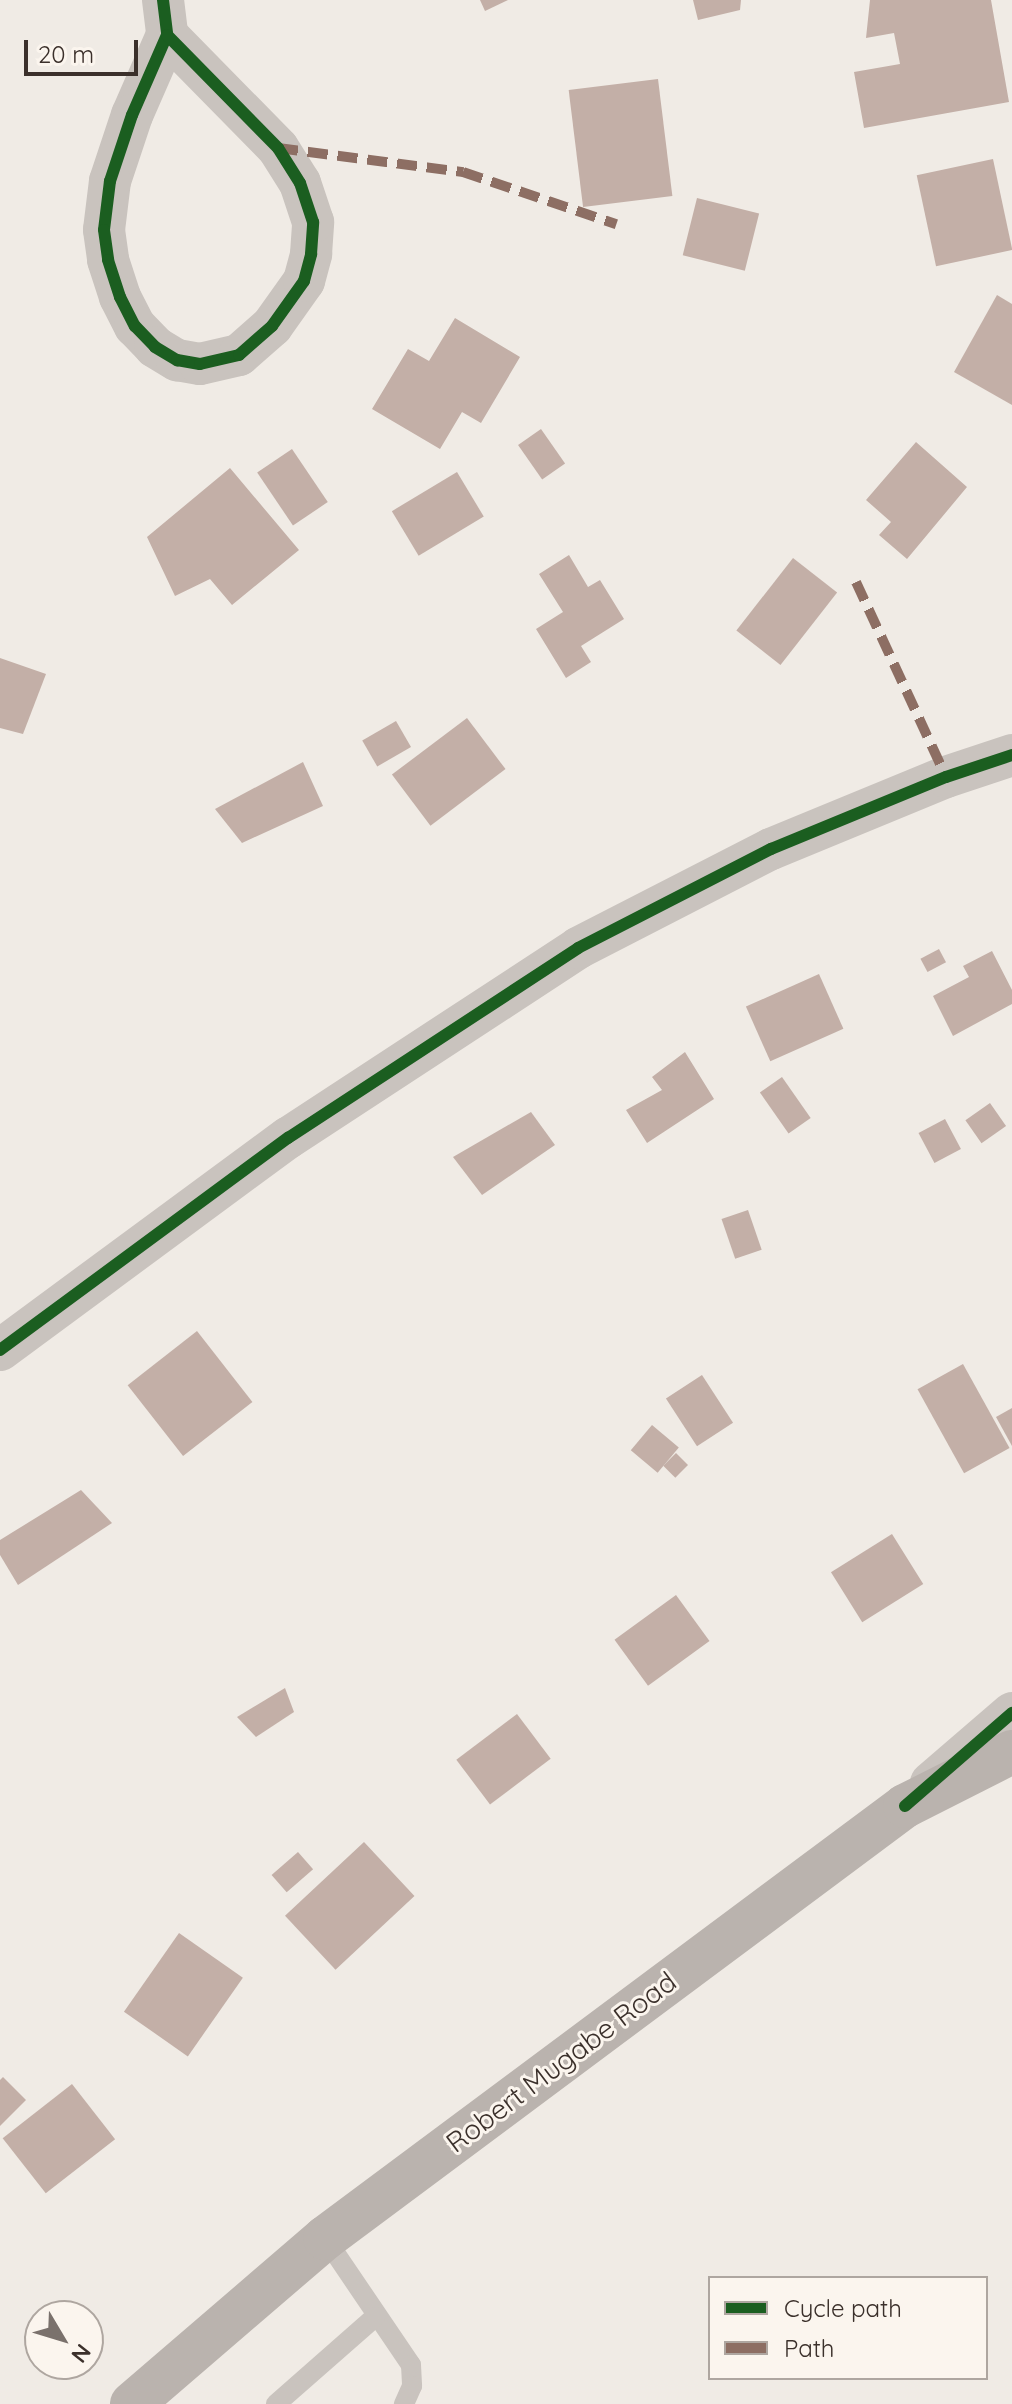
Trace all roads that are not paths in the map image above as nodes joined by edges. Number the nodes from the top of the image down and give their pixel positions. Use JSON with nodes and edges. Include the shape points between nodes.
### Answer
{"nodes":[{"id":1,"x":165,"y":17,"type":"edge"},
{"id":2,"x":1012,"y":755,"type":"edge"},
{"id":3,"x":0,"y":1350,"type":"edge"},
{"id":4,"x":1012,"y":1713,"type":"edge"},
{"id":5,"x":1012,"y":1752,"type":"edge"},
{"id":6,"x":905,"y":1806,"type":"junction"},
{"id":7,"x":325,"y":2238,"type":"junction"},
{"id":8,"x":375,"y":2317,"type":"junction"},
{"id":9,"x":132,"y":2404,"type":"edge"},
{"id":10,"x":276,"y":2404,"type":"edge"},
{"id":11,"x":404,"y":2404,"type":"edge"}],
"edges":[{"from":1,"to":1,"type":"street","via":[[110,181],[104,230],[108,260],[135,326],[177,360],[200,364],[239,355],[272,326],[304,281],[313,222],[300,183],[278,148]]},
{"from":2,"to":3,"type":"street","via":[[771,849],[578,948],[288,1138]]},
{"from":4,"to":6,"type":"street"},
{"from":5,"to":6,"type":"main road","name":"Robert Mugabe Road"},
{"from":6,"to":7,"type":"main road","name":"Robert Mugabe Road"},
{"from":7,"to":8,"type":"lane"},
{"from":7,"to":9,"type":"main road","name":"Robert Mugabe Road"},
{"from":8,"to":10,"type":"lane"},
{"from":8,"to":11,"type":"lane","via":[[411,2365],[412,2386]]}]}
